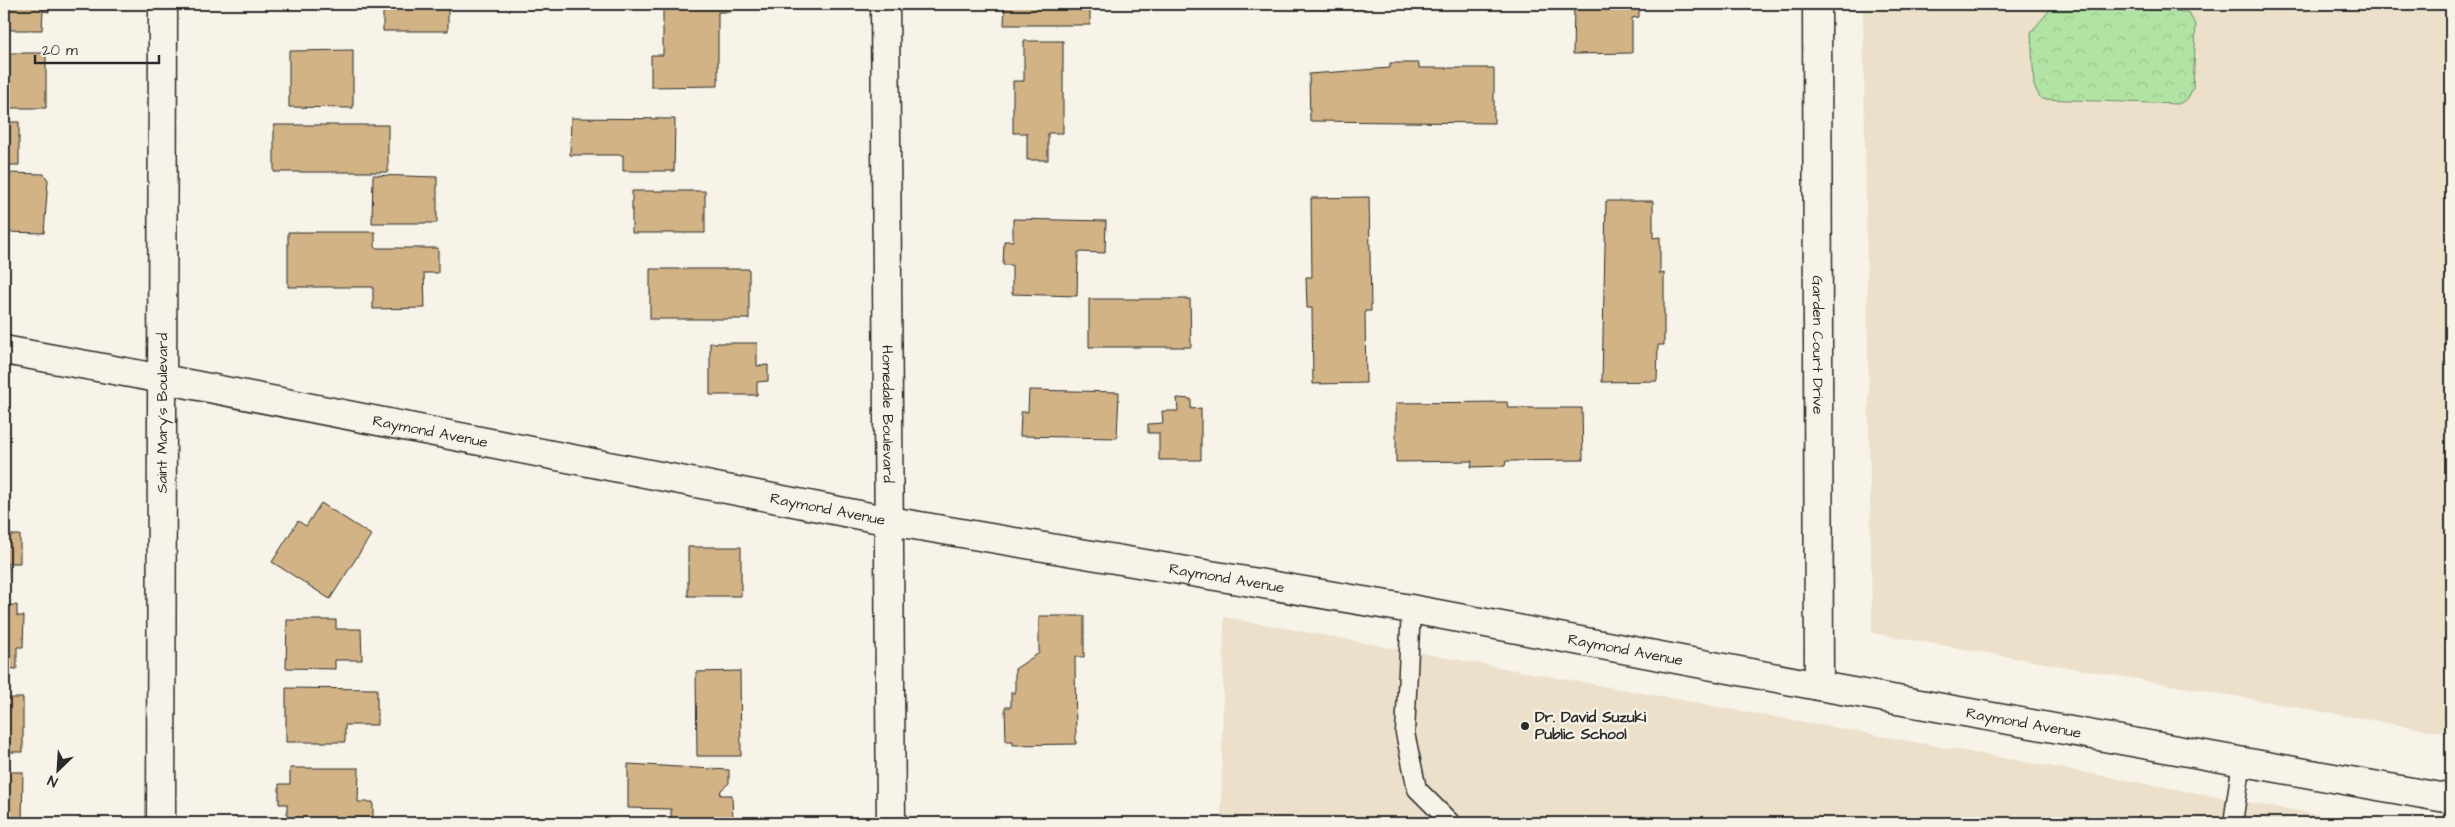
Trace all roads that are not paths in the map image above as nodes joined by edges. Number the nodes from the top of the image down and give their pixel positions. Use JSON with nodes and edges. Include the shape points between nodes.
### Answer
{"nodes":[{"id":1,"x":163,"y":4,"type":"edge"},
{"id":2,"x":885,"y":4,"type":"edge"},
{"id":3,"x":1817,"y":4,"type":"edge"},
{"id":4,"x":4,"y":350,"type":"edge"},
{"id":5,"x":163,"y":378,"type":"junction"},
{"id":6,"x":890,"y":522,"type":"junction"},
{"id":7,"x":1411,"y":609,"type":"junction"},
{"id":8,"x":1819,"y":686,"type":"junction"},
{"id":9,"x":2242,"y":761,"type":"junction"},
{"id":10,"x":2451,"y":799,"type":"edge"},
{"id":11,"x":161,"y":823,"type":"edge"},
{"id":12,"x":891,"y":823,"type":"edge"},
{"id":13,"x":1451,"y":823,"type":"edge"},
{"id":14,"x":2233,"y":823,"type":"edge"}],
"edges":[{"from":1,"to":5,"type":"street","name":"Saint Mary's Boulevard"},
{"from":2,"to":6,"type":"street","name":"Homedale Boulevard"},
{"from":3,"to":8,"type":"street","name":"Garden Court Drive"},
{"from":4,"to":5,"type":"street","name":"Raymond Avenue"},
{"from":5,"to":6,"type":"street","name":"Raymond Avenue"},
{"from":5,"to":11,"type":"street","name":"Saint Mary's Boulevard"},
{"from":6,"to":7,"type":"street","name":"Raymond Avenue"},
{"from":6,"to":12,"type":"street","name":"Homedale Boulevard"},
{"from":7,"to":8,"type":"street","name":"Raymond Avenue"},
{"from":7,"to":13,"type":"lane","via":[[1405,733],[1417,789]]},
{"from":8,"to":9,"type":"street","name":"Raymond Avenue"},
{"from":9,"to":10,"type":"street","name":"Raymond Avenue"},
{"from":9,"to":14,"type":"lane"}]}
